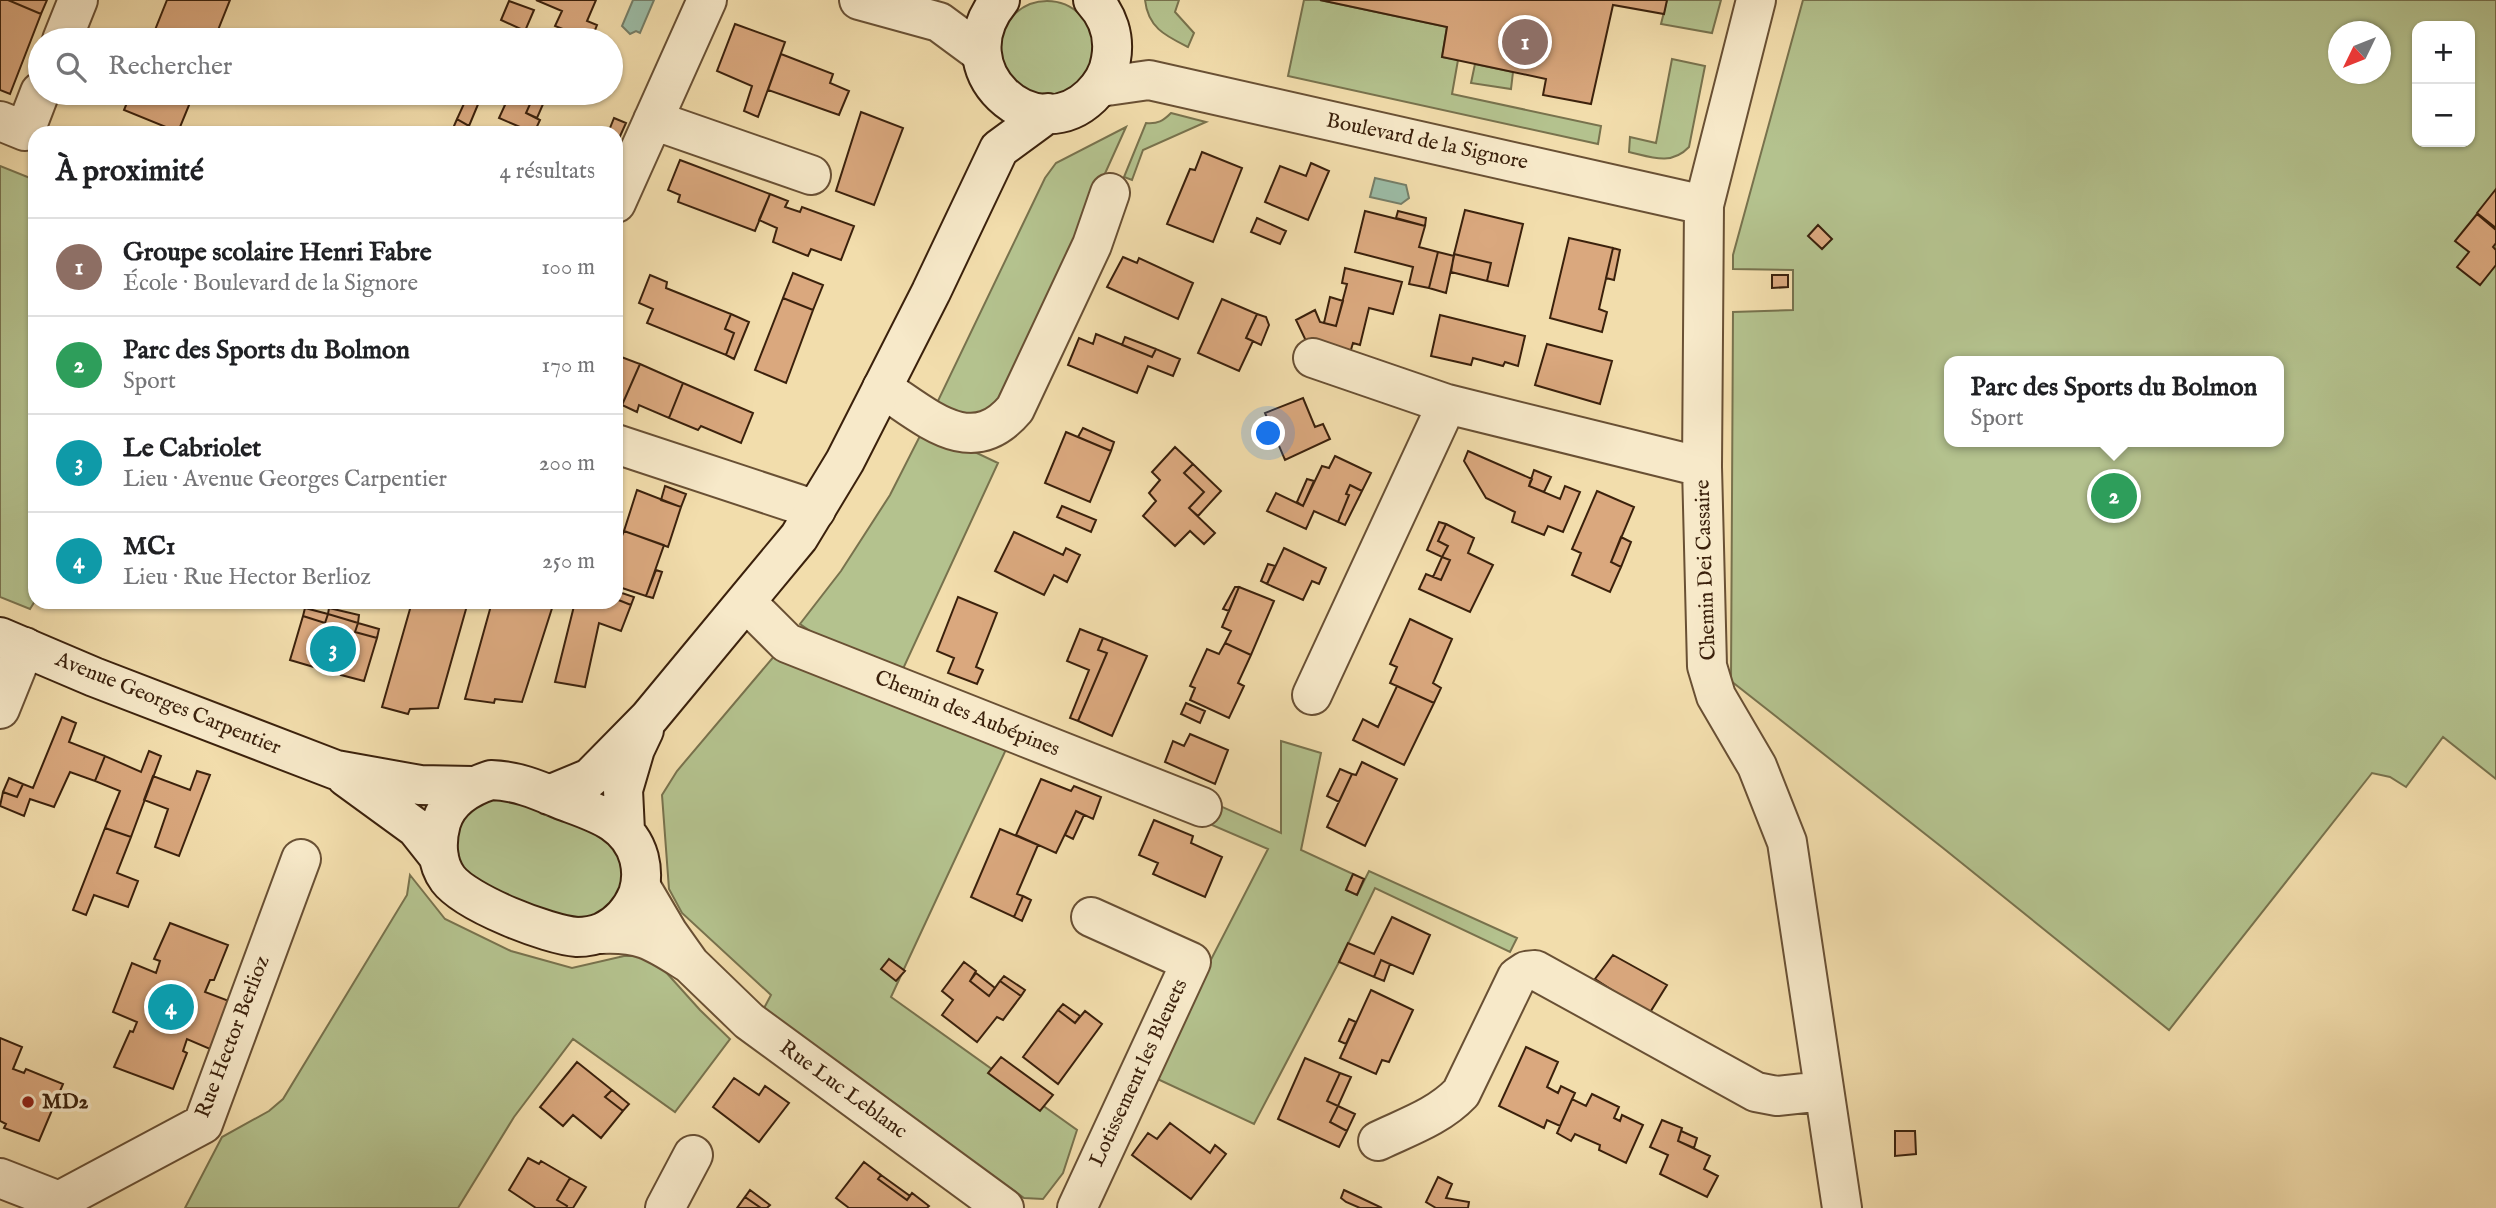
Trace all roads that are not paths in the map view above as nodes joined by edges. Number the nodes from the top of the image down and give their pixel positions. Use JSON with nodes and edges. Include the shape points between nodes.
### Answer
{"nodes":[{"id":1,"x":78,"y":0,"type":"edge"},
{"id":2,"x":707,"y":0,"type":"edge"},
{"id":3,"x":859,"y":0,"type":"edge"},
{"id":4,"x":1756,"y":0,"type":"edge"},
{"id":5,"x":1099,"y":3,"type":"edge"},
{"id":6,"x":995,"y":7,"type":"edge"},
{"id":7,"x":939,"y":22,"type":"junction"},
{"id":8,"x":67,"y":28,"type":"edge"},
{"id":9,"x":1113,"y":48,"type":"junction"},
{"id":10,"x":981,"y":53,"type":"junction"},
{"id":11,"x":1149,"y":79,"type":"junction"},
{"id":12,"x":1100,"y":87,"type":"junction"},
{"id":13,"x":995,"y":88,"type":"junction"},
{"id":14,"x":35,"y":105,"type":"edge"},
{"id":15,"x":1048,"y":113,"type":"junction"},
{"id":16,"x":653,"y":120,"type":"junction"},
{"id":17,"x":0,"y":121,"type":"edge"},
{"id":18,"x":999,"y":149,"type":"junction"},
{"id":19,"x":811,"y":175,"type":"dead end"},
{"id":20,"x":623,"y":187,"type":"edge"},
{"id":21,"x":1110,"y":193,"type":"dead end"},
{"id":22,"x":1704,"y":205,"type":"junction"},
{"id":23,"x":1312,"y":358,"type":"dead end"},
{"id":24,"x":882,"y":388,"type":"junction"},
{"id":25,"x":1447,"y":404,"type":"junction"},
{"id":26,"x":623,"y":446,"type":"edge"},
{"id":27,"x":1702,"y":467,"type":"junction"},
{"id":28,"x":816,"y":510,"type":"junction"},
{"id":29,"x":746,"y":602,"type":"junction"},
{"id":30,"x":12,"y":642,"type":"edge"},
{"id":31,"x":1312,"y":695,"type":"dead end"},
{"id":32,"x":0,"y":709,"type":"edge"},
{"id":33,"x":649,"y":718,"type":"junction"},
{"id":34,"x":336,"y":771,"type":"junction"},
{"id":35,"x":472,"y":786,"type":"junction"},
{"id":36,"x":549,"y":795,"type":"junction"},
{"id":37,"x":1202,"y":807,"type":"dead end"},
{"id":38,"x":625,"y":831,"type":"junction"},
{"id":39,"x":439,"y":857,"type":"junction"},
{"id":40,"x":301,"y":859,"type":"dead end"},
{"id":41,"x":640,"y":887,"type":"junction"},
{"id":42,"x":1091,"y":917,"type":"dead end"},
{"id":43,"x":601,"y":934,"type":"junction"},
{"id":44,"x":690,"y":964,"type":"junction"},
{"id":45,"x":1823,"y":1091,"type":"junction"},
{"id":46,"x":1378,"y":1141,"type":"dead end"},
{"id":47,"x":693,"y":1154,"type":"dead end"},
{"id":48,"x":0,"y":1178,"type":"edge"},
{"id":49,"x":665,"y":1208,"type":"edge"},
{"id":50,"x":1004,"y":1208,"type":"edge"},
{"id":51,"x":1077,"y":1208,"type":"edge"},
{"id":52,"x":1842,"y":1208,"type":"edge"}],
"edges":[{"from":1,"to":8,"type":"street"},
{"from":2,"to":16,"type":"street"},
{"from":3,"to":7,"type":"street"},
{"from":4,"to":22,"type":"street","name":"Chemin Dei Cassaire"},
{"from":5,"to":9,"type":"street"},
{"from":6,"to":7,"type":"street"},
{"from":6,"to":10,"type":"street","via":[[981,34]]},
{"from":7,"to":10,"type":"street"},
{"from":9,"to":11,"type":"street","name":"Boulevard de la Signore"},
{"from":9,"to":12,"type":"street","via":[[1110,69]]},
{"from":10,"to":13,"type":"street"},
{"from":11,"to":12,"type":"street","name":"Boulevard de la Signore"},
{"from":11,"to":22,"type":"street","name":"Boulevard de la Signore"},
{"from":12,"to":15,"type":"street","via":[[1068,110]]},
{"from":13,"to":15,"type":"street","via":[[1028,111]]},
{"from":13,"to":18,"type":"street"},
{"from":14,"to":17,"type":"street","via":[[24,131]]},
{"from":15,"to":18,"type":"street"},
{"from":16,"to":19,"type":"street"},
{"from":16,"to":20,"type":"street"},
{"from":18,"to":24,"type":"street"},
{"from":21,"to":24,"type":"street","via":[[1092,245],[1015,410],[1003,423],[973,435],[954,431]]},
{"from":22,"to":27,"type":"street","name":"Chemin Dei Cassaire"},
{"from":23,"to":25,"type":"street"},
{"from":24,"to":28,"type":"street"},
{"from":25,"to":27,"type":"street"},
{"from":25,"to":31,"type":"street"},
{"from":26,"to":28,"type":"street"},
{"from":27,"to":45,"type":"street","name":"Chemin Dei Cassaire","via":[[1707,666],[1716,696],[1757,766],[1787,842]]},
{"from":28,"to":29,"type":"street"},
{"from":29,"to":33,"type":"street"},
{"from":29,"to":37,"type":"street","name":"Chemin des Aubépines","via":[[787,643]]},
{"from":30,"to":32,"type":"street"},
{"from":30,"to":34,"type":"street","name":"Avenue Georges Carpentier"},
{"from":33,"to":36,"type":"street","via":[[590,778]]},
{"from":33,"to":38,"type":"street","via":[[623,790]]},
{"from":34,"to":35,"type":"street","name":"Avenue Georges Carpentier","via":[[420,785]]},
{"from":34,"to":39,"type":"street","name":"Avenue Georges Carpentier","via":[[416,828]]},
{"from":35,"to":36,"type":"street","via":[[491,780],[512,781]]},
{"from":35,"to":39,"type":"street","via":[[444,815],[437,836]]},
{"from":36,"to":38,"type":"street","via":[[608,818]]},
{"from":38,"to":41,"type":"street","via":[[642,867]]},
{"from":39,"to":43,"type":"street","via":[[447,877],[480,904],[558,934]]},
{"from":40,"to":48,"type":"street","name":"Rue Hector Berlioz","via":[[203,1124],[59,1201]]},
{"from":41,"to":43,"type":"street","via":[[634,906],[620,923]]},
{"from":41,"to":44,"type":"street","name":"Rue Luc Leblanc"},
{"from":42,"to":51,"type":"street","name":"Lotissement les Bleuets","via":[[1191,962]]},
{"from":43,"to":44,"type":"street","name":"Rue Luc Leblanc","via":[[627,933],[650,939]]},
{"from":44,"to":50,"type":"street","name":"Rue Luc Leblanc","via":[[749,1021]]},
{"from":45,"to":46,"type":"street","via":[[1777,1096],[1756,1092],[1535,970],[1525,971],[1517,977],[1461,1093],[1434,1115]]},
{"from":45,"to":52,"type":"street","name":"Chemin Dei Cassaire"},
{"from":47,"to":49,"type":"street"}]}
